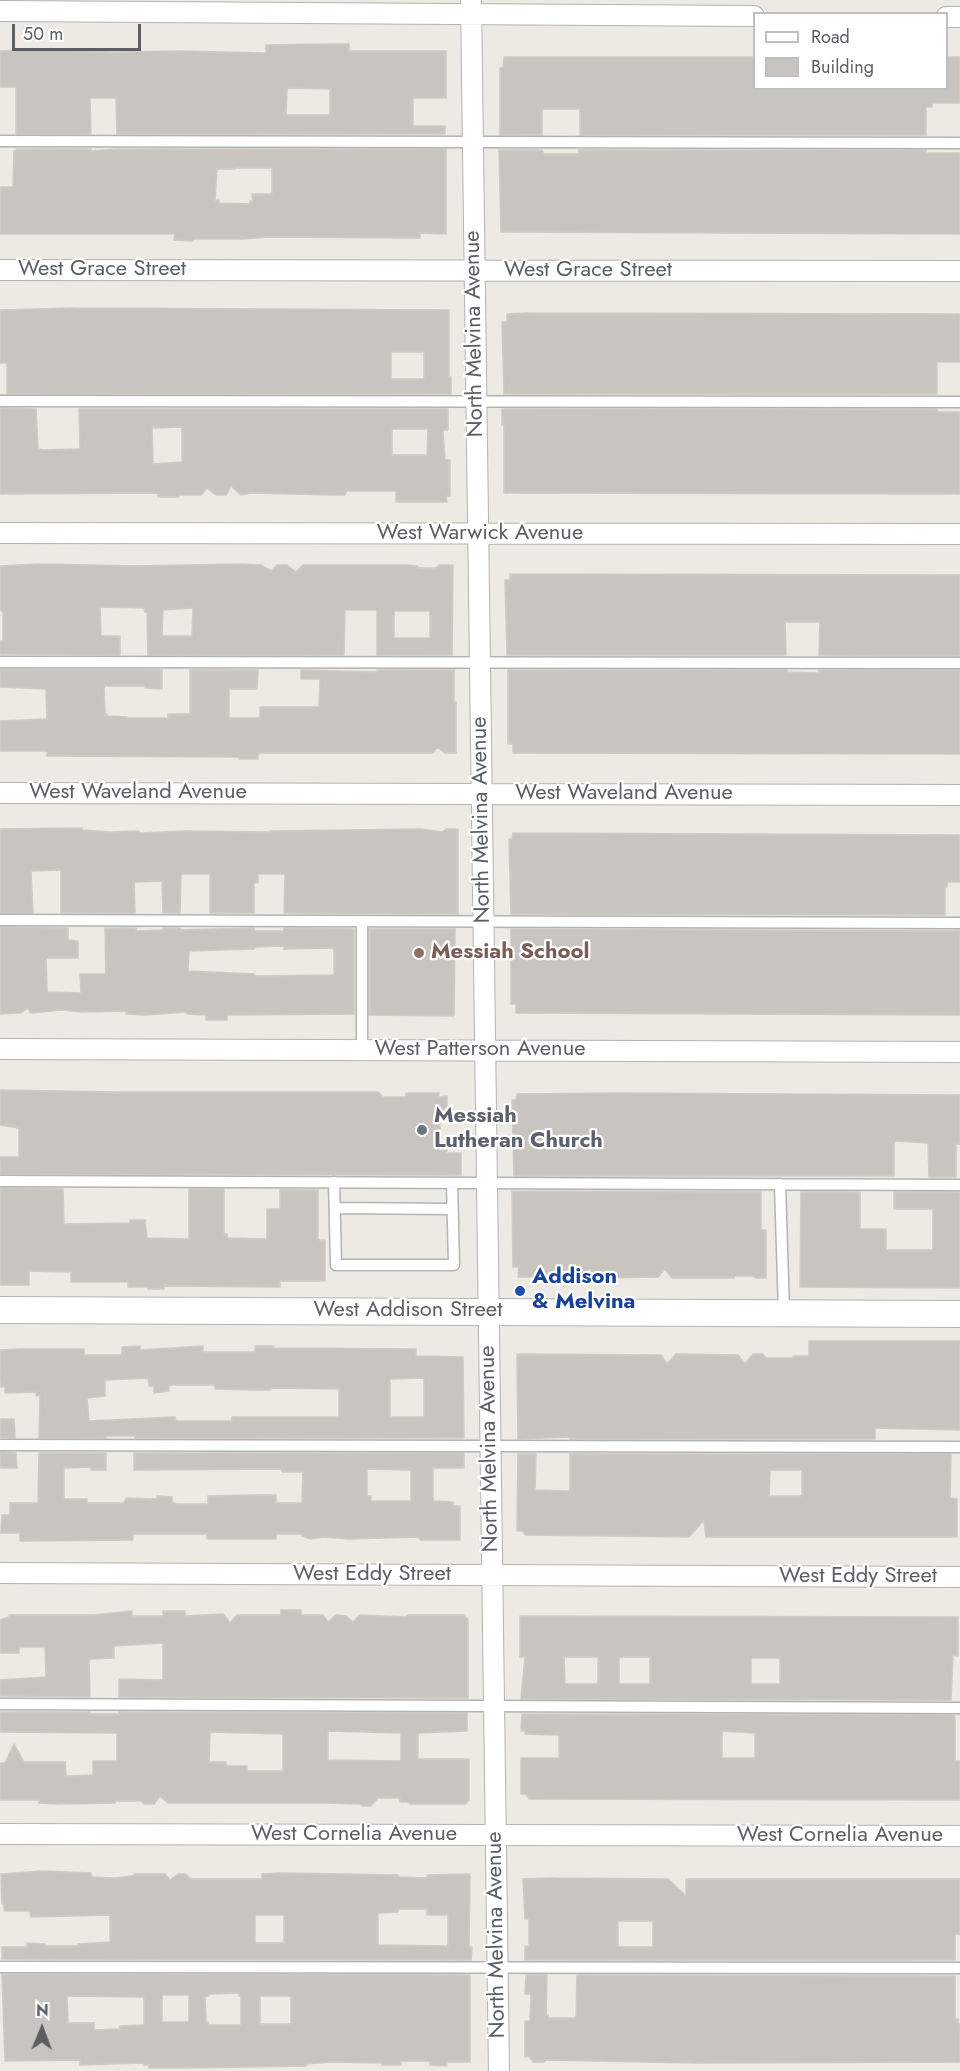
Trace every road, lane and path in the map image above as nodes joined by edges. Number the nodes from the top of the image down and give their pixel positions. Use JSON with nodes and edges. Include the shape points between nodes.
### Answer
{"nodes":[{"id":1,"x":471,"y":8,"type":"edge"},
{"id":2,"x":0,"y":11,"type":"edge"},
{"id":3,"x":753,"y":16,"type":"edge"},
{"id":4,"x":0,"y":141,"type":"edge"},
{"id":5,"x":473,"y":142,"type":"junction"},
{"id":6,"x":960,"y":143,"type":"edge"},
{"id":7,"x":0,"y":270,"type":"edge"},
{"id":8,"x":474,"y":270,"type":"junction"},
{"id":9,"x":960,"y":271,"type":"edge"},
{"id":10,"x":0,"y":401,"type":"edge"},
{"id":11,"x":476,"y":401,"type":"junction"},
{"id":12,"x":960,"y":402,"type":"edge"},
{"id":13,"x":0,"y":533,"type":"edge"},
{"id":14,"x":478,"y":534,"type":"junction"},
{"id":15,"x":960,"y":534,"type":"edge"},
{"id":16,"x":0,"y":662,"type":"edge"},
{"id":17,"x":480,"y":663,"type":"junction"},
{"id":18,"x":960,"y":663,"type":"edge"},
{"id":19,"x":0,"y":793,"type":"edge"},
{"id":20,"x":482,"y":794,"type":"junction"},
{"id":21,"x":960,"y":795,"type":"edge"},
{"id":22,"x":0,"y":920,"type":"edge"},
{"id":23,"x":362,"y":922,"type":"junction"},
{"id":24,"x":483,"y":922,"type":"junction"},
{"id":25,"x":960,"y":923,"type":"edge"},
{"id":26,"x":0,"y":1049,"type":"edge"},
{"id":27,"x":362,"y":1050,"type":"junction"},
{"id":28,"x":485,"y":1050,"type":"junction"},
{"id":29,"x":960,"y":1052,"type":"edge"},
{"id":30,"x":0,"y":1181,"type":"edge"},
{"id":31,"x":334,"y":1182,"type":"junction"},
{"id":32,"x":452,"y":1183,"type":"junction"},
{"id":33,"x":487,"y":1183,"type":"junction"},
{"id":34,"x":780,"y":1184,"type":"junction"},
{"id":35,"x":960,"y":1185,"type":"edge"},
{"id":36,"x":335,"y":1208,"type":"junction"},
{"id":37,"x":452,"y":1209,"type":"junction"},
{"id":38,"x":0,"y":1310,"type":"edge"},
{"id":39,"x":489,"y":1311,"type":"junction"},
{"id":40,"x":784,"y":1313,"type":"junction"},
{"id":41,"x":960,"y":1314,"type":"edge"},
{"id":42,"x":0,"y":1445,"type":"edge"},
{"id":43,"x":490,"y":1446,"type":"junction"},
{"id":44,"x":960,"y":1447,"type":"edge"},
{"id":45,"x":0,"y":1573,"type":"edge"},
{"id":46,"x":492,"y":1575,"type":"junction"},
{"id":47,"x":960,"y":1577,"type":"edge"},
{"id":48,"x":0,"y":1704,"type":"edge"},
{"id":49,"x":494,"y":1706,"type":"junction"},
{"id":50,"x":960,"y":1708,"type":"edge"},
{"id":51,"x":0,"y":1834,"type":"edge"},
{"id":52,"x":496,"y":1835,"type":"junction"},
{"id":53,"x":960,"y":1836,"type":"edge"},
{"id":54,"x":0,"y":1967,"type":"edge"},
{"id":55,"x":497,"y":1968,"type":"junction"},
{"id":56,"x":960,"y":1968,"type":"edge"},
{"id":57,"x":499,"y":2071,"type":"edge"}],
"edges":[{"from":1,"to":2,"type":"street"},
{"from":1,"to":3,"type":"street"},
{"from":1,"to":5,"type":"street","name":"North Melvina Avenue"},
{"from":4,"to":5,"type":"lane"},
{"from":5,"to":6,"type":"lane"},
{"from":5,"to":8,"type":"street","name":"North Melvina Avenue"},
{"from":7,"to":8,"type":"street","name":"West Grace Street"},
{"from":8,"to":9,"type":"street","name":"West Grace Street"},
{"from":8,"to":11,"type":"street","name":"North Melvina Avenue"},
{"from":10,"to":11,"type":"lane"},
{"from":11,"to":12,"type":"lane"},
{"from":11,"to":14,"type":"street","name":"North Melvina Avenue"},
{"from":13,"to":14,"type":"street","name":"West Warwick Avenue"},
{"from":14,"to":15,"type":"street","name":"West Warwick Avenue"},
{"from":14,"to":17,"type":"street","name":"North Melvina Avenue"},
{"from":16,"to":17,"type":"lane"},
{"from":17,"to":18,"type":"lane"},
{"from":17,"to":20,"type":"street","name":"North Melvina Avenue"},
{"from":19,"to":20,"type":"street","name":"West Waveland Avenue"},
{"from":20,"to":21,"type":"street","name":"West Waveland Avenue"},
{"from":20,"to":24,"type":"street","name":"North Melvina Avenue"},
{"from":22,"to":23,"type":"lane"},
{"from":23,"to":24,"type":"lane"},
{"from":23,"to":27,"type":"lane"},
{"from":24,"to":25,"type":"lane"},
{"from":24,"to":28,"type":"street","name":"North Melvina Avenue"},
{"from":26,"to":27,"type":"street","name":"West Patterson Avenue"},
{"from":27,"to":28,"type":"street","name":"West Patterson Avenue"},
{"from":28,"to":29,"type":"street","name":"West Patterson Avenue"},
{"from":28,"to":33,"type":"street","name":"North Melvina Avenue"},
{"from":30,"to":31,"type":"lane"},
{"from":31,"to":32,"type":"lane"},
{"from":31,"to":36,"type":"lane"},
{"from":32,"to":33,"type":"lane"},
{"from":32,"to":37,"type":"lane"},
{"from":33,"to":34,"type":"lane"},
{"from":33,"to":39,"type":"street","name":"North Melvina Avenue"},
{"from":34,"to":35,"type":"lane"},
{"from":34,"to":40,"type":"lane"},
{"from":36,"to":37,"type":"lane"},
{"from":36,"to":37,"type":"lane","via":[[336,1265],[454,1265]]},
{"from":38,"to":39,"type":"street","name":"West Addison Street"},
{"from":39,"to":40,"type":"street","name":"West Addison Street"},
{"from":39,"to":43,"type":"street","name":"North Melvina Avenue"},
{"from":40,"to":41,"type":"street","name":"West Addison Street"},
{"from":42,"to":43,"type":"lane"},
{"from":43,"to":44,"type":"lane"},
{"from":43,"to":46,"type":"street","name":"North Melvina Avenue"},
{"from":45,"to":46,"type":"street","name":"West Eddy Street"},
{"from":46,"to":47,"type":"street","name":"West Eddy Street"},
{"from":46,"to":49,"type":"street","name":"North Melvina Avenue"},
{"from":48,"to":49,"type":"lane"},
{"from":49,"to":50,"type":"lane"},
{"from":49,"to":52,"type":"street","name":"North Melvina Avenue"},
{"from":51,"to":52,"type":"street","name":"West Cornelia Avenue"},
{"from":52,"to":53,"type":"street","name":"West Cornelia Avenue"},
{"from":52,"to":55,"type":"street","name":"North Melvina Avenue"},
{"from":54,"to":55,"type":"lane"},
{"from":55,"to":56,"type":"lane"},
{"from":55,"to":57,"type":"street","name":"North Melvina Avenue"}]}
